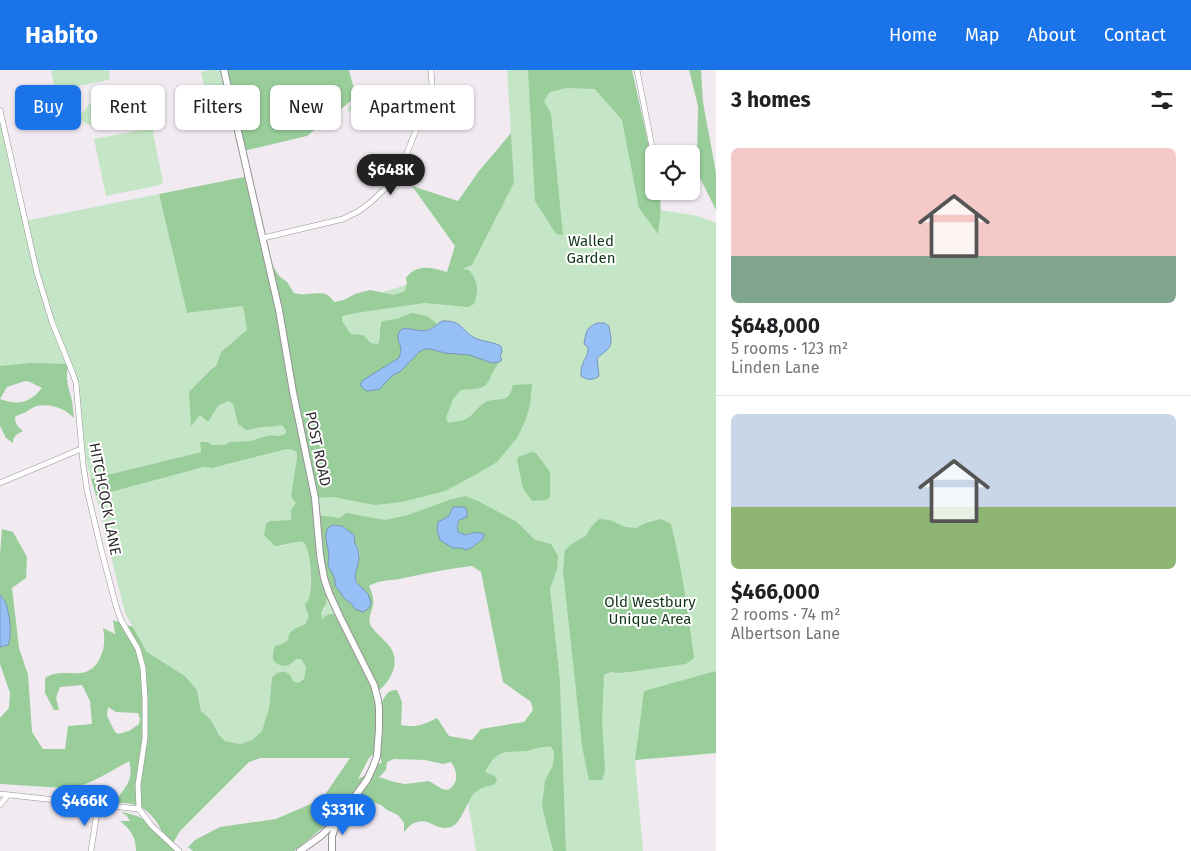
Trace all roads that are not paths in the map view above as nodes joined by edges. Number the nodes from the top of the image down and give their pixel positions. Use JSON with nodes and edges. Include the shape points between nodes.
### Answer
{"nodes":[{"id":1,"x":224,"y":70,"type":"edge"},
{"id":2,"x":431,"y":70,"type":"edge"},
{"id":3,"x":636,"y":70,"type":"edge"},
{"id":4,"x":0,"y":110,"type":"edge"},
{"id":5,"x":652,"y":145,"type":"edge"},
{"id":6,"x":263,"y":238,"type":"junction"},
{"id":7,"x":81,"y":449,"type":"junction"},
{"id":8,"x":0,"y":483,"type":"edge"},
{"id":9,"x":0,"y":794,"type":"edge"},
{"id":10,"x":8,"y":795,"type":"junction"},
{"id":11,"x":0,"y":805,"type":"edge"},
{"id":12,"x":98,"y":805,"type":"junction"},
{"id":13,"x":139,"y":809,"type":"junction"},
{"id":14,"x":340,"y":817,"type":"junction"},
{"id":15,"x":322,"y":835,"type":"junction"},
{"id":16,"x":332,"y":839,"type":"junction"},
{"id":17,"x":91,"y":851,"type":"edge"},
{"id":18,"x":179,"y":851,"type":"edge"},
{"id":19,"x":300,"y":851,"type":"edge"},
{"id":20,"x":332,"y":851,"type":"edge"}],
"edges":[{"from":1,"to":6,"type":"main road","name":"POST ROAD"},
{"from":2,"to":6,"type":"street","via":[[430,95],[401,168],[378,196],[343,219]]},
{"from":3,"to":5,"type":"street"},
{"from":4,"to":7,"type":"street","name":"HITCHCOCK LANE","via":[[37,273],[76,383]]},
{"from":6,"to":14,"type":"main road","name":"POST ROAD","via":[[314,490],[324,578],[378,700],[376,759],[367,780]]},
{"from":7,"to":8,"type":"street"},
{"from":7,"to":13,"type":"street","name":"HITCHCOCK LANE","via":[[87,490],[112,594],[120,618],[138,649],[143,668],[145,738],[138,785]]},
{"from":9,"to":10,"type":"street"},
{"from":10,"to":11,"type":"street"},
{"from":10,"to":12,"type":"street"},
{"from":12,"to":13,"type":"street"},
{"from":12,"to":17,"type":"street"},
{"from":13,"to":18,"type":"street"},
{"from":14,"to":15,"type":"main road","name":"POST ROAD"},
{"from":14,"to":16,"type":"main road","name":"POST ROAD"},
{"from":15,"to":16,"type":"main road"},
{"from":15,"to":19,"type":"main road","name":"POST ROAD"},
{"from":16,"to":20,"type":"main road","name":"POST ROAD"}]}
